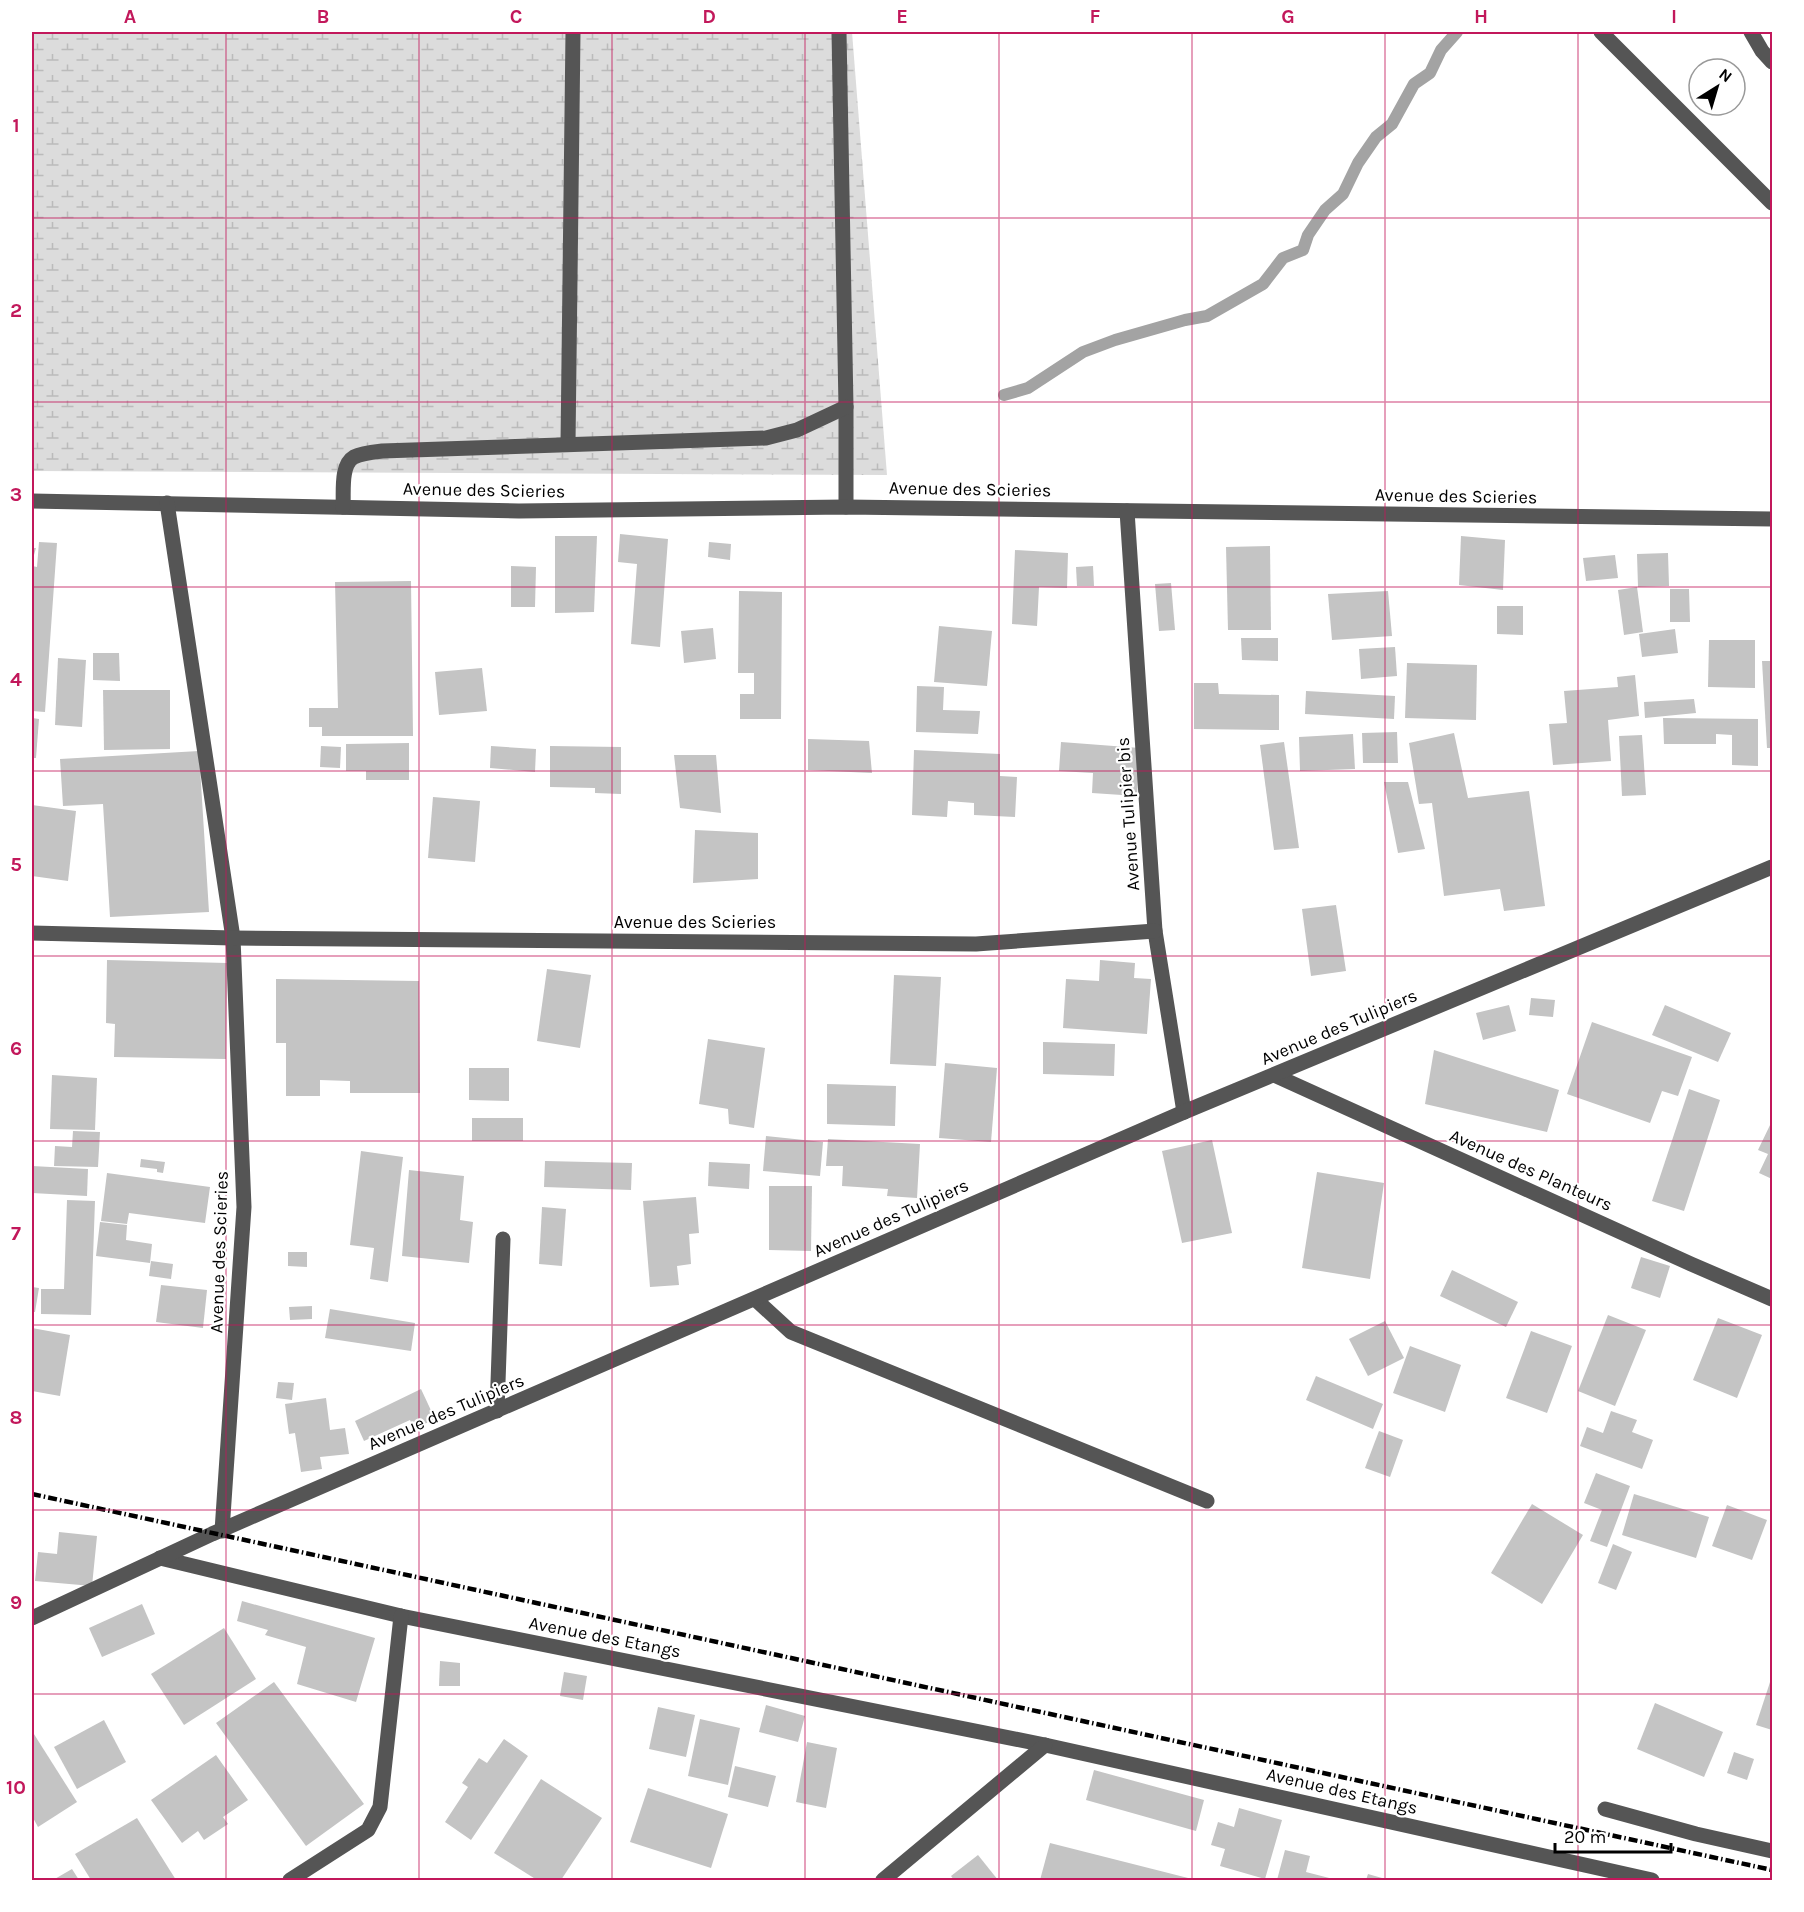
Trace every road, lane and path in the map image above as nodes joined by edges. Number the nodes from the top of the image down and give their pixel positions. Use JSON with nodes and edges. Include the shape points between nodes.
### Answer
{"nodes":[{"id":1,"x":573,"y":32,"type":"edge"},
{"id":2,"x":839,"y":32,"type":"edge"},
{"id":3,"x":1601,"y":32,"type":"edge"},
{"id":4,"x":1751,"y":32,"type":"edge"},
{"id":5,"x":1773,"y":62,"type":"edge"},
{"id":6,"x":1773,"y":203,"type":"edge"},
{"id":7,"x":846,"y":407,"type":"junction"},
{"id":8,"x":568,"y":444,"type":"junction"},
{"id":9,"x":32,"y":501,"type":"edge"},
{"id":10,"x":167,"y":503,"type":"junction"},
{"id":11,"x":343,"y":507,"type":"junction"},
{"id":12,"x":846,"y":507,"type":"junction"},
{"id":13,"x":1128,"y":511,"type":"junction"},
{"id":14,"x":1773,"y":519,"type":"edge"},
{"id":15,"x":1773,"y":867,"type":"edge"},
{"id":16,"x":1155,"y":931,"type":"junction"},
{"id":17,"x":32,"y":933,"type":"edge"},
{"id":18,"x":233,"y":938,"type":"junction"},
{"id":19,"x":1274,"y":1075,"type":"junction"},
{"id":20,"x":1184,"y":1112,"type":"junction"},
{"id":21,"x":503,"y":1239,"type":"dead end"},
{"id":22,"x":755,"y":1299,"type":"junction"},
{"id":23,"x":1773,"y":1299,"type":"edge"},
{"id":24,"x":497,"y":1411,"type":"junction"},
{"id":25,"x":1207,"y":1501,"type":"dead end"},
{"id":26,"x":222,"y":1531,"type":"junction"},
{"id":27,"x":160,"y":1558,"type":"junction"},
{"id":28,"x":401,"y":1616,"type":"junction"},
{"id":29,"x":32,"y":1618,"type":"edge"},
{"id":30,"x":1045,"y":1745,"type":"junction"},
{"id":31,"x":1605,"y":1809,"type":"dead end"},
{"id":32,"x":1773,"y":1851,"type":"edge"},
{"id":33,"x":1629,"y":1878,"type":"edge"},
{"id":34,"x":290,"y":1881,"type":"edge"},
{"id":35,"x":883,"y":1881,"type":"edge"},
{"id":36,"x":1652,"y":1881,"type":"edge"}],
"edges":[{"from":1,"to":8,"type":"street"},
{"from":2,"to":7,"type":"street"},
{"from":3,"to":6,"type":"street"},
{"from":4,"to":5,"type":"street"},
{"from":7,"to":8,"type":"street","via":[[797,430],[766,438]]},
{"from":7,"to":12,"type":"street"},
{"from":8,"to":11,"type":"street","via":[[362,455],[352,458],[347,465]]},
{"from":9,"to":10,"type":"street","name":"Avenue des Scieries"},
{"from":10,"to":11,"type":"street","name":"Avenue des Scieries"},
{"from":10,"to":18,"type":"street","name":"Avenue des Scieries"},
{"from":11,"to":12,"type":"street","name":"Avenue des Scieries","via":[[519,511]]},
{"from":12,"to":13,"type":"street","name":"Avenue des Scieries"},
{"from":13,"to":14,"type":"street","name":"Avenue des Scieries"},
{"from":13,"to":16,"type":"street","name":"Avenue Tulipier bis"},
{"from":15,"to":19,"type":"street","name":"Avenue des Tulipiers"},
{"from":16,"to":18,"type":"street","name":"Avenue des Scieries","via":[[976,944]]},
{"from":16,"to":20,"type":"street","name":"Avenue Tulipier bis"},
{"from":17,"to":18,"type":"street","name":"Avenue des Scieries"},
{"from":18,"to":26,"type":"street","name":"Avenue des Scieries","via":[[244,1207]]},
{"from":19,"to":20,"type":"street","name":"Avenue des Tulipiers"},
{"from":19,"to":23,"type":"street","name":"Avenue des Planteurs"},
{"from":20,"to":22,"type":"street","name":"Avenue des Tulipiers"},
{"from":21,"to":24,"type":"street"},
{"from":22,"to":24,"type":"street","name":"Avenue des Tulipiers"},
{"from":22,"to":25,"type":"street","via":[[791,1332]]},
{"from":24,"to":26,"type":"street","name":"Avenue des Tulipiers"},
{"from":26,"to":27,"type":"street","name":"Avenue des Tulipiers"},
{"from":27,"to":28,"type":"street","name":"Avenue des Etangs"},
{"from":27,"to":29,"type":"street","name":"Avenue des Tulipiers"},
{"from":28,"to":30,"type":"street","name":"Avenue des Etangs"},
{"from":28,"to":34,"type":"street","via":[[380,1807],[368,1830]]},
{"from":30,"to":33,"type":"street","name":"Avenue des Etangs"},
{"from":30,"to":35,"type":"street"},
{"from":31,"to":32,"type":"street"},
{"from":33,"to":36,"type":"street","name":"Avenue des Etangs"}]}
